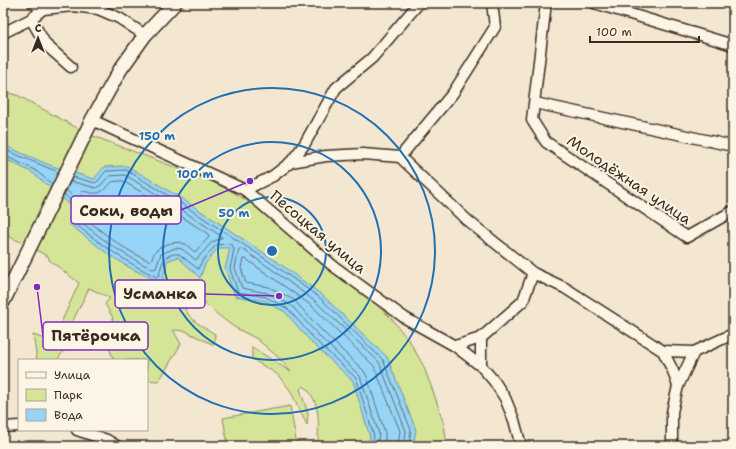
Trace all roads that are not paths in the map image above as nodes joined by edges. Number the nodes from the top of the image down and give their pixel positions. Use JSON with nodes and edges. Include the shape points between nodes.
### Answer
{"nodes":[{"id":1,"x":33,"y":3,"type":"edge"},
{"id":2,"x":175,"y":3,"type":"edge"},
{"id":3,"x":419,"y":3,"type":"edge"},
{"id":4,"x":492,"y":3,"type":"edge"},
{"id":5,"x":546,"y":3,"type":"edge"},
{"id":6,"x":598,"y":4,"type":"edge"},
{"id":7,"x":43,"y":9,"type":"junction"},
{"id":8,"x":31,"y":19,"type":"junction"},
{"id":9,"x":3,"y":33,"type":"edge"},
{"id":10,"x":145,"y":35,"type":"junction"},
{"id":11,"x":733,"y":45,"type":"edge"},
{"id":12,"x":71,"y":67,"type":"dead end"},
{"id":13,"x":535,"y":103,"type":"junction"},
{"id":14,"x":90,"y":124,"type":"junction"},
{"id":15,"x":733,"y":146,"type":"edge"},
{"id":16,"x":400,"y":157,"type":"junction"},
{"id":17,"x":291,"y":162,"type":"junction"},
{"id":18,"x":244,"y":189,"type":"junction"},
{"id":19,"x":733,"y":211,"type":"edge"},
{"id":20,"x":534,"y":273,"type":"junction"},
{"id":21,"x":3,"y":302,"type":"edge"},
{"id":22,"x":733,"y":334,"type":"edge"},
{"id":23,"x":481,"y":338,"type":"junction"},
{"id":24,"x":455,"y":346,"type":"junction"},
{"id":25,"x":663,"y":351,"type":"junction"},
{"id":26,"x":694,"y":352,"type":"junction"},
{"id":27,"x":481,"y":366,"type":"junction"},
{"id":28,"x":678,"y":386,"type":"junction"},
{"id":29,"x":18,"y":426,"type":"edge"},
{"id":30,"x":3,"y":427,"type":"edge"},
{"id":31,"x":80,"y":431,"type":"edge"},
{"id":32,"x":117,"y":446,"type":"edge"},
{"id":33,"x":521,"y":446,"type":"edge"},
{"id":34,"x":672,"y":446,"type":"edge"}],
"edges":[{"from":1,"to":7,"type":"street"},
{"from":2,"to":10,"type":"main road"},
{"from":3,"to":17,"type":"street","via":[[372,58],[336,88],[304,145]]},
{"from":4,"to":16,"type":"street","via":[[495,26],[453,93]]},
{"from":5,"to":13,"type":"street","name":"Молодёжная улица"},
{"from":6,"to":11,"type":"street"},
{"from":7,"to":8,"type":"street"},
{"from":7,"to":10,"type":"street","via":[[73,6],[98,9],[119,18]]},
{"from":8,"to":9,"type":"street"},
{"from":8,"to":12,"type":"street","via":[[46,45]]},
{"from":10,"to":14,"type":"main road","via":[[120,70]]},
{"from":13,"to":15,"type":"street","name":"Молодёжная улица"},
{"from":13,"to":19,"type":"street","name":"Молодёжная улица","via":[[532,120],[546,142],[687,237]]},
{"from":14,"to":18,"type":"street","name":"Песоцкая улица"},
{"from":14,"to":21,"type":"main road"},
{"from":16,"to":17,"type":"street","via":[[341,155]]},
{"from":16,"to":20,"type":"street","via":[[468,221]]},
{"from":17,"to":18,"type":"street","via":[[273,176]]},
{"from":18,"to":24,"type":"street","name":"Песоцкая улица","via":[[332,265],[405,318]]},
{"from":20,"to":23,"type":"street","via":[[523,301]]},
{"from":20,"to":25,"type":"street","via":[[565,288]]},
{"from":22,"to":26,"type":"street"},
{"from":23,"to":24,"type":"street"},
{"from":23,"to":27,"type":"street"},
{"from":24,"to":27,"type":"street","name":"Песоцкая улица"},
{"from":25,"to":26,"type":"street"},
{"from":25,"to":28,"type":"street"},
{"from":26,"to":28,"type":"street"},
{"from":27,"to":33,"type":"street","name":"Песоцкая улица","via":[[505,398]]},
{"from":28,"to":34,"type":"street","via":[[672,412]]},
{"from":29,"to":30,"type":"street"},
{"from":31,"to":32,"type":"street"}]}
